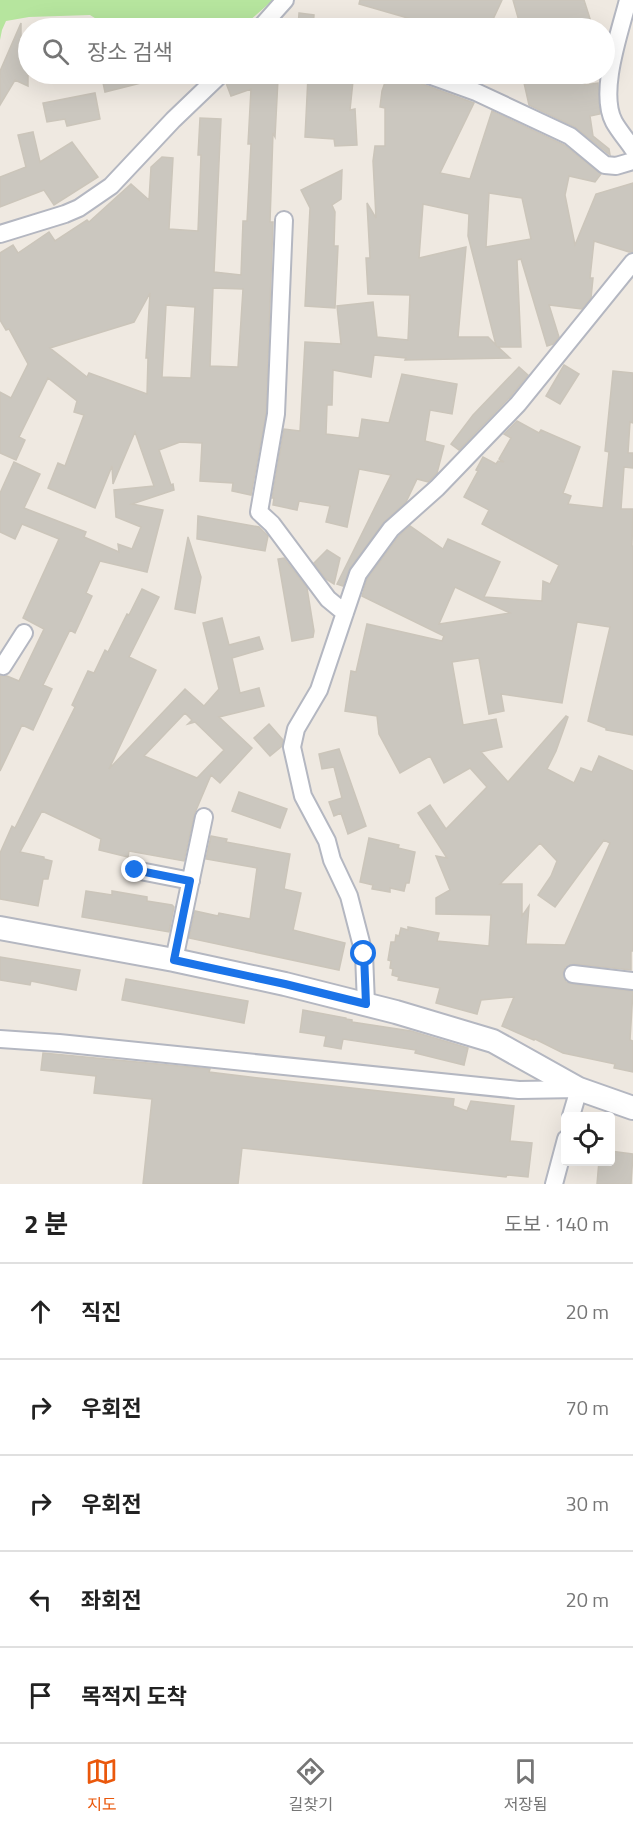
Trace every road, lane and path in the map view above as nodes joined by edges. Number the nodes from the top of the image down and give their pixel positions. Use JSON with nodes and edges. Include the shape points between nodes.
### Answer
{"nodes":[{"id":1,"x":285,"y":0,"type":"edge"},
{"id":2,"x":628,"y":0,"type":"edge"},
{"id":3,"x":269,"y":18,"type":"edge"},
{"id":4,"x":615,"y":52,"type":"edge"},
{"id":5,"x":211,"y":84,"type":"edge"},
{"id":6,"x":454,"y":84,"type":"edge"},
{"id":7,"x":609,"y":84,"type":"edge"},
{"id":8,"x":633,"y":148,"type":"edge"},
{"id":9,"x":633,"y":161,"type":"edge"},
{"id":10,"x":284,"y":220,"type":"dead end"},
{"id":11,"x":0,"y":234,"type":"edge"},
{"id":12,"x":633,"y":262,"type":"edge"},
{"id":13,"x":345,"y":613,"type":"junction"},
{"id":14,"x":24,"y":633,"type":"dead end"},
{"id":15,"x":0,"y":665,"type":"edge"},
{"id":16,"x":204,"y":817,"type":"dead end"},
{"id":17,"x":135,"y":870,"type":"dead end"},
{"id":18,"x":190,"y":881,"type":"junction"},
{"id":19,"x":0,"y":928,"type":"edge"},
{"id":20,"x":174,"y":960,"type":"junction"},
{"id":21,"x":573,"y":974,"type":"dead end"},
{"id":22,"x":633,"y":981,"type":"edge"},
{"id":23,"x":366,"y":1004,"type":"junction"},
{"id":24,"x":0,"y":1039,"type":"edge"},
{"id":25,"x":579,"y":1089,"type":"junction"},
{"id":26,"x":633,"y":1108,"type":"edge"},
{"id":27,"x":572,"y":1112,"type":"edge"},
{"id":28,"x":561,"y":1158,"type":"edge"},
{"id":29,"x":554,"y":1184,"type":"edge"}],
"edges":[{"from":1,"to":3,"type":"street"},
{"from":2,"to":4,"type":"street"},
{"from":5,"to":11,"type":"street","via":[[111,186],[79,208]]},
{"from":6,"to":9,"type":"street","via":[[570,136],[605,165]]},
{"from":7,"to":8,"type":"street","via":[[613,121]]},
{"from":10,"to":13,"type":"street","via":[[276,414],[259,512],[328,599]]},
{"from":12,"to":13,"type":"street","via":[[518,404],[437,489],[391,529],[358,574]]},
{"from":13,"to":23,"type":"street","via":[[319,690],[296,729],[292,747],[303,796],[349,896],[364,954]]},
{"from":14,"to":15,"type":"street"},
{"from":16,"to":18,"type":"street"},
{"from":17,"to":18,"type":"street"},
{"from":18,"to":20,"type":"street"},
{"from":19,"to":20,"type":"street"},
{"from":20,"to":23,"type":"street"},
{"from":21,"to":22,"type":"street"},
{"from":23,"to":25,"type":"street","via":[[493,1041]]},
{"from":24,"to":25,"type":"street","via":[[519,1090]]},
{"from":25,"to":26,"type":"street"},
{"from":25,"to":27,"type":"street"},
{"from":28,"to":29,"type":"street"}]}
